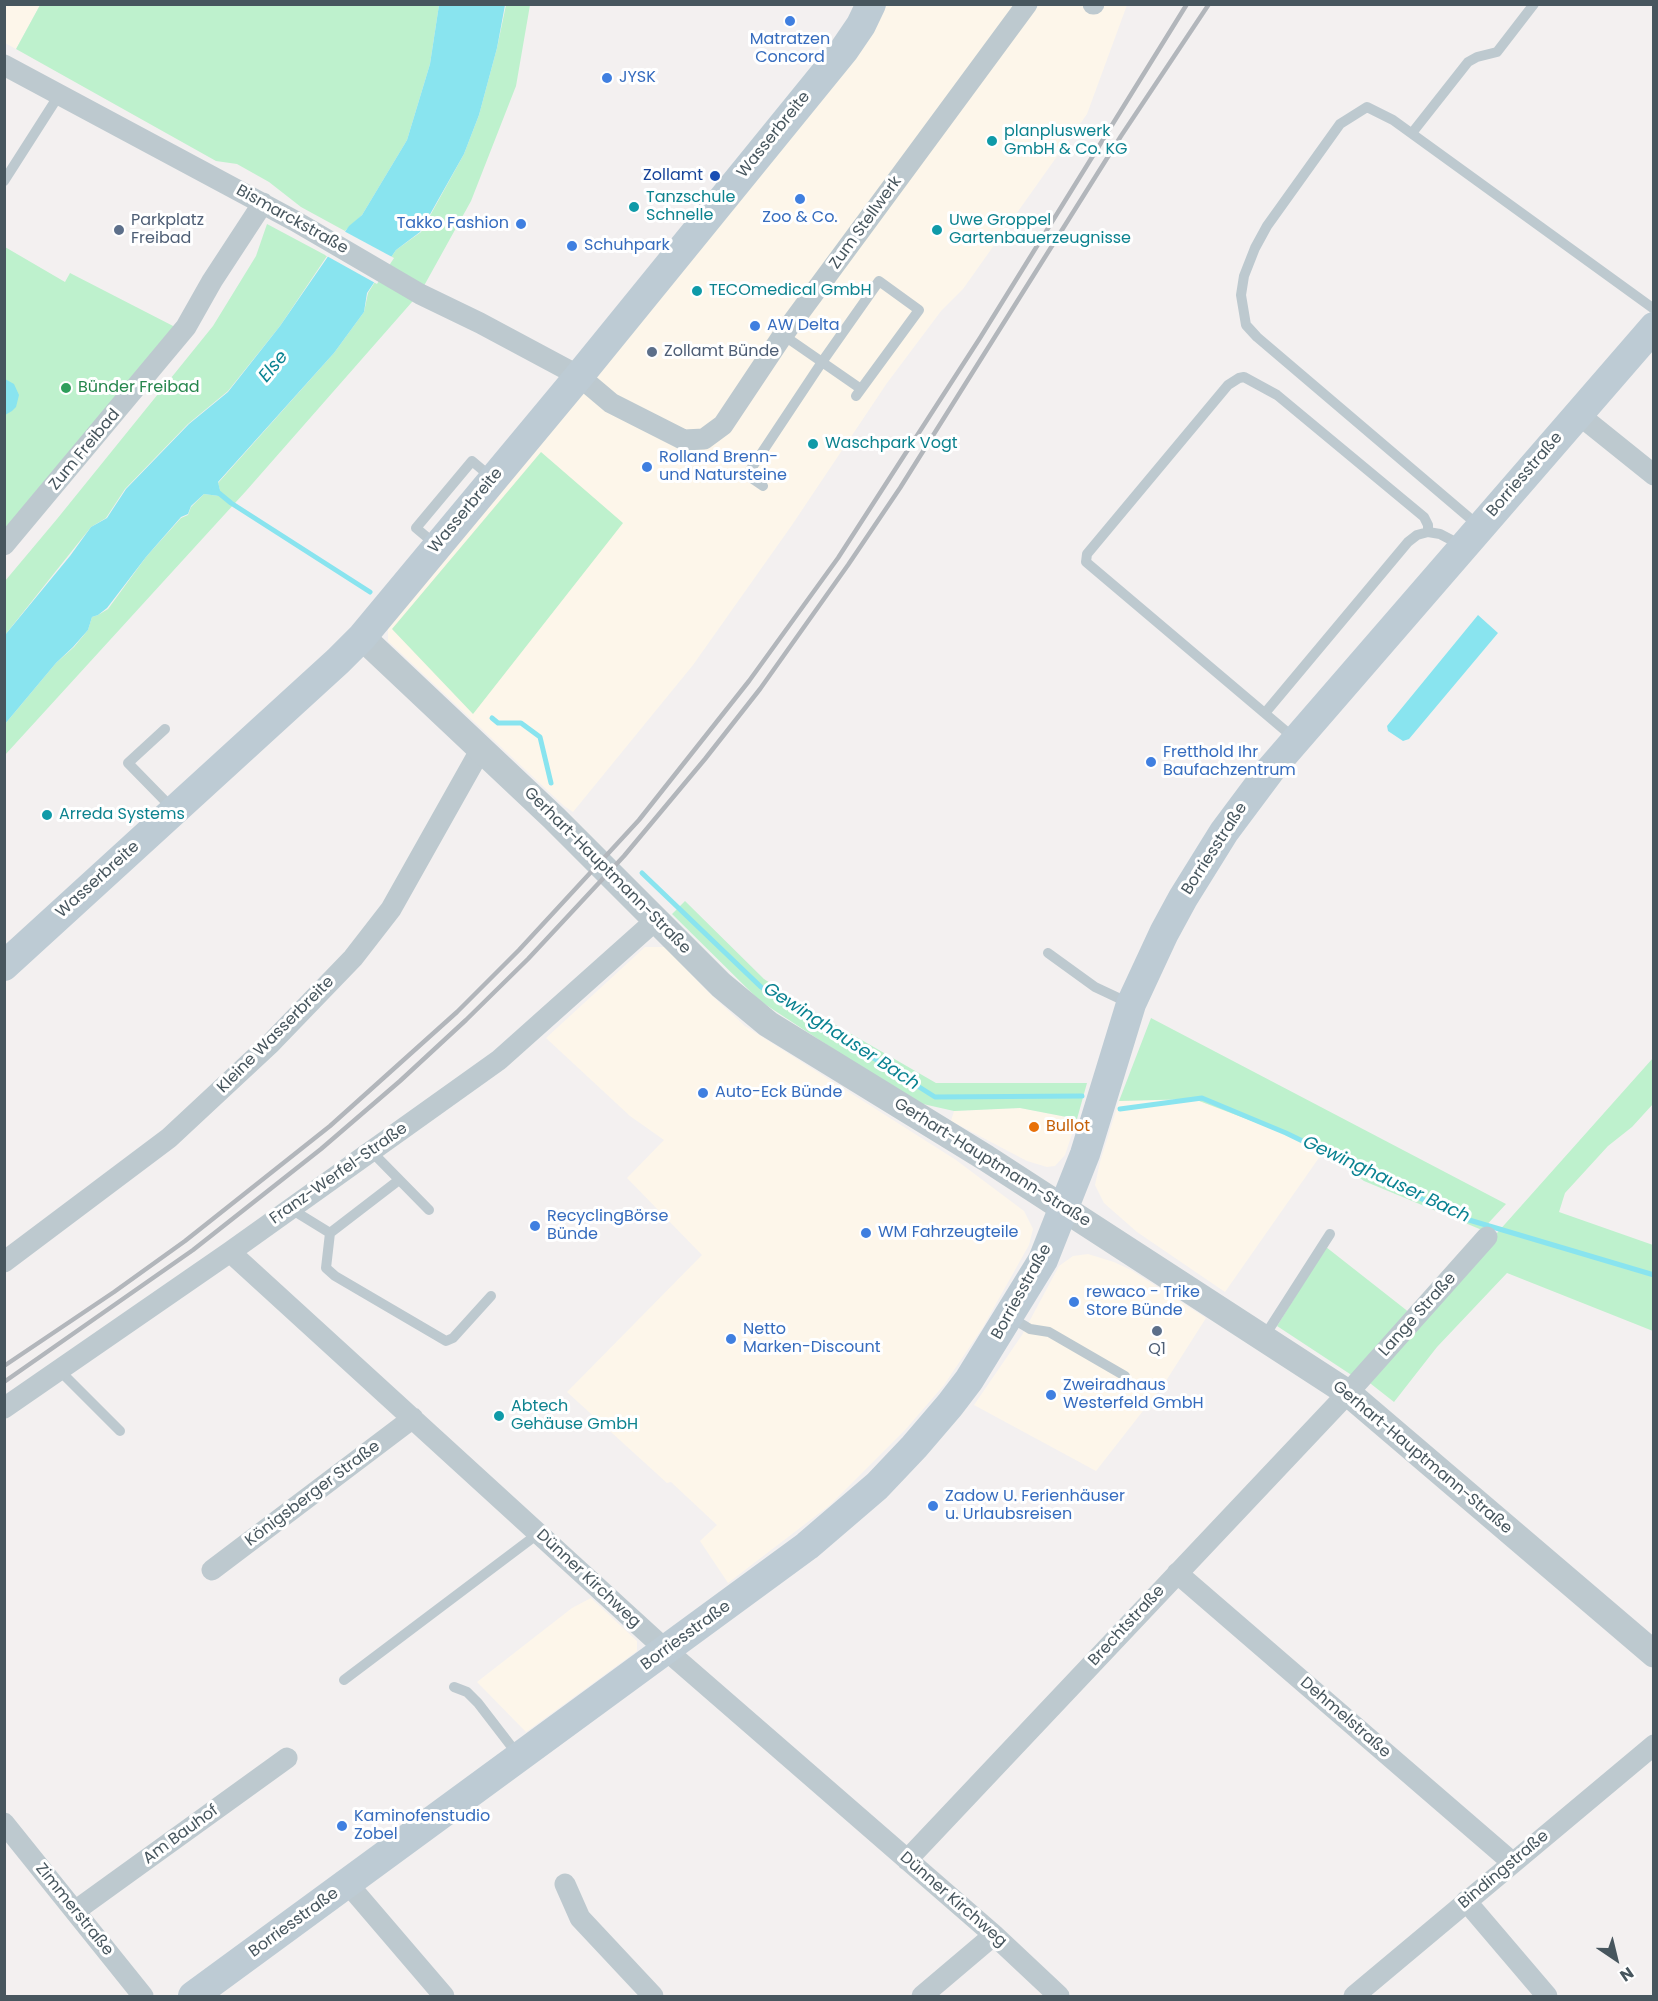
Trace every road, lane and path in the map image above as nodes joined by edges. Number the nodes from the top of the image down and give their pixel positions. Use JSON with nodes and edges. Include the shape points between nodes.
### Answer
{"nodes":[{"id":1,"x":871,"y":4,"type":"edge"},
{"id":2,"x":1027,"y":4,"type":"edge"},
{"id":3,"x":1534,"y":4,"type":"edge"},
{"id":4,"x":4,"y":65,"type":"edge"},
{"id":5,"x":60,"y":95,"type":"junction"},
{"id":6,"x":1412,"y":133,"type":"junction"},
{"id":7,"x":4,"y":181,"type":"edge"},
{"id":8,"x":263,"y":203,"type":"junction"},
{"id":9,"x":1653,"y":309,"type":"edge"},
{"id":10,"x":1653,"y":327,"type":"edge"},
{"id":11,"x":783,"y":335,"type":"junction"},
{"id":12,"x":822,"y":362,"type":"junction"},
{"id":13,"x":579,"y":376,"type":"junction"},
{"id":14,"x":1578,"y":414,"type":"junction"},
{"id":15,"x":1653,"y":475,"type":"edge"},
{"id":16,"x":763,"y":486,"type":"dead end"},
{"id":17,"x":1428,"y":532,"type":"junction"},
{"id":18,"x":1472,"y":537,"type":"junction"},
{"id":19,"x":4,"y":545,"type":"edge"},
{"id":20,"x":362,"y":637,"type":"junction"},
{"id":21,"x":1265,"y":713,"type":"junction"},
{"id":22,"x":165,"y":729,"type":"dead end"},
{"id":23,"x":1297,"y":740,"type":"junction"},
{"id":24,"x":481,"y":749,"type":"junction"},
{"id":25,"x":175,"y":811,"type":"junction"},
{"id":26,"x":657,"y":919,"type":"junction"},
{"id":27,"x":1048,"y":953,"type":"dead end"},
{"id":28,"x":4,"y":966,"type":"edge"},
{"id":29,"x":1131,"y":1004,"type":"junction"},
{"id":30,"x":371,"y":1151,"type":"junction"},
{"id":31,"x":399,"y":1180,"type":"junction"},
{"id":32,"x":1064,"y":1208,"type":"junction"},
{"id":33,"x":291,"y":1209,"type":"junction"},
{"id":34,"x":429,"y":1210,"type":"dead end"},
{"id":35,"x":330,"y":1233,"type":"junction"},
{"id":36,"x":1330,"y":1234,"type":"dead end"},
{"id":37,"x":1487,"y":1237,"type":"dead end"},
{"id":38,"x":230,"y":1252,"type":"junction"},
{"id":39,"x":4,"y":1262,"type":"edge"},
{"id":40,"x":491,"y":1296,"type":"dead end"},
{"id":41,"x":1010,"y":1317,"type":"junction"},
{"id":42,"x":1264,"y":1338,"type":"junction"},
{"id":43,"x":58,"y":1370,"type":"junction"},
{"id":44,"x":1125,"y":1376,"type":"dead end"},
{"id":45,"x":1348,"y":1393,"type":"junction"},
{"id":46,"x":4,"y":1408,"type":"edge"},
{"id":47,"x":413,"y":1418,"type":"junction"},
{"id":48,"x":120,"y":1431,"type":"dead end"},
{"id":49,"x":538,"y":1533,"type":"junction"},
{"id":50,"x":212,"y":1570,"type":"dead end"},
{"id":51,"x":1177,"y":1573,"type":"junction"},
{"id":52,"x":666,"y":1650,"type":"junction"},
{"id":53,"x":1653,"y":1654,"type":"edge"},
{"id":54,"x":344,"y":1680,"type":"dead end"},
{"id":55,"x":454,"y":1687,"type":"dead end"},
{"id":56,"x":1653,"y":1745,"type":"edge"},
{"id":57,"x":520,"y":1757,"type":"junction"},
{"id":58,"x":287,"y":1758,"type":"dead end"},
{"id":59,"x":8,"y":1835,"type":"edge"},
{"id":60,"x":907,"y":1860,"type":"junction"},
{"id":61,"x":1513,"y":1863,"type":"junction"},
{"id":62,"x":348,"y":1884,"type":"junction"},
{"id":63,"x":565,"y":1884,"type":"dead end"},
{"id":64,"x":1466,"y":1902,"type":"junction"},
{"id":65,"x":75,"y":1911,"type":"junction"},
{"id":66,"x":994,"y":1935,"type":"junction"},
{"id":67,"x":143,"y":1996,"type":"edge"},
{"id":68,"x":193,"y":1996,"type":"edge"},
{"id":69,"x":444,"y":1996,"type":"edge"},
{"id":70,"x":653,"y":1996,"type":"edge"},
{"id":71,"x":922,"y":1996,"type":"edge"},
{"id":72,"x":1059,"y":1996,"type":"edge"},
{"id":73,"x":1354,"y":1996,"type":"edge"},
{"id":74,"x":1547,"y":1996,"type":"edge"}],
"edges":[{"from":1,"to":13,"type":"main road","name":"Wasserbreite","via":[[844,50]]},
{"from":2,"to":11,"type":"street","name":"Zum Stellwerk"},
{"from":3,"to":6,"type":"lane","via":[[1497,52],[1468,62]]},
{"from":4,"to":5,"type":"street","name":"Bismarckstraße"},
{"from":5,"to":7,"type":"lane"},
{"from":5,"to":8,"type":"street","name":"Bismarckstraße"},
{"from":6,"to":9,"type":"lane"},
{"from":6,"to":18,"type":"lane","via":[[1366,107],[1340,124],[1255,248],[1244,276],[1242,310],[1246,325],[1257,337]]},
{"from":8,"to":13,"type":"street","name":"Bismarckstraße","via":[[408,287]]},
{"from":8,"to":19,"type":"street","name":"Zum Freibad","via":[[186,327]]},
{"from":10,"to":14,"type":"main road","name":"Borriesstraße"},
{"from":11,"to":12,"type":"lane"},
{"from":11,"to":13,"type":"street","name":"Zum Stellwerk","via":[[723,425],[704,439],[684,440],[612,403]]},
{"from":12,"to":12,"type":"lane","via":[[879,280],[919,310],[858,393]]},
{"from":12,"to":16,"type":"lane","via":[[747,475]]},
{"from":13,"to":20,"type":"main road","name":"Wasserbreite"},
{"from":14,"to":15,"type":"street"},
{"from":14,"to":18,"type":"main road","name":"Borriesstraße"},
{"from":17,"to":18,"type":"lane"},
{"from":17,"to":21,"type":"lane","via":[[1407,542]]},
{"from":17,"to":21,"type":"lane","via":[[1424,517],[1277,395],[1244,377],[1228,385],[1087,554],[1086,562]]},
{"from":18,"to":23,"type":"main road","name":"Borriesstraße"},
{"from":20,"to":24,"type":"street","name":"Gerhart-Hauptmann-Straße"},
{"from":20,"to":25,"type":"main road","name":"Wasserbreite"},
{"from":21,"to":23,"type":"lane"},
{"from":22,"to":25,"type":"lane","via":[[128,763]]},
{"from":23,"to":29,"type":"main road","name":"Borriesstraße","via":[[1247,800],[1203,864],[1164,933]]},
{"from":24,"to":26,"type":"street","name":"Gerhart-Hauptmann-Straße"},
{"from":24,"to":39,"type":"street","name":"Kleine Wasserbreite","via":[[391,909],[353,958],[271,1043],[169,1138]]},
{"from":25,"to":28,"type":"main road","name":"Wasserbreite"},
{"from":26,"to":30,"type":"street","name":"Franz-Werfel-Straße","via":[[499,1060]]},
{"from":26,"to":32,"type":"street","name":"Gerhart-Hauptmann-Straße","via":[[721,985],[768,1024]]},
{"from":27,"to":29,"type":"lane","via":[[1095,987]]},
{"from":29,"to":32,"type":"main road","name":"Borriesstraße","via":[[1085,1154]]},
{"from":30,"to":31,"type":"lane"},
{"from":30,"to":33,"type":"street","name":"Franz-Werfel-Straße"},
{"from":31,"to":34,"type":"lane"},
{"from":31,"to":35,"type":"lane"},
{"from":32,"to":41,"type":"main road","name":"Borriesstraße","via":[[1043,1260]]},
{"from":32,"to":42,"type":"street","name":"Gerhart-Hauptmann-Straße"},
{"from":33,"to":35,"type":"lane"},
{"from":33,"to":38,"type":"street","name":"Franz-Werfel-Straße"},
{"from":35,"to":40,"type":"lane","via":[[326,1268],[446,1341]]},
{"from":36,"to":42,"type":"lane"},
{"from":37,"to":45,"type":"street","name":"Lange Straße"},
{"from":38,"to":43,"type":"street","name":"Franz-Werfel-Straße"},
{"from":38,"to":47,"type":"street","name":"Dünner Kirchweg"},
{"from":41,"to":44,"type":"lane","via":[[1030,1329],[1049,1332]]},
{"from":41,"to":52,"type":"main road","name":"Borriesstraße","via":[[950,1406],[877,1486],[816,1539]]},
{"from":42,"to":45,"type":"street","name":"Gerhart-Hauptmann-Straße"},
{"from":43,"to":46,"type":"street","name":"Franz-Werfel-Straße"},
{"from":43,"to":48,"type":"lane"},
{"from":45,"to":51,"type":"street","name":"Brechtstraße"},
{"from":45,"to":53,"type":"street","name":"Gerhart-Hauptmann-Straße"},
{"from":47,"to":49,"type":"street","name":"Dünner Kirchweg"},
{"from":47,"to":50,"type":"street","name":"Königsberger Straße"},
{"from":49,"to":52,"type":"street","name":"Dünner Kirchweg"},
{"from":49,"to":54,"type":"lane"},
{"from":51,"to":60,"type":"street","name":"Brechtstraße"},
{"from":51,"to":61,"type":"street","name":"Dehmelstraße"},
{"from":52,"to":57,"type":"main road","name":"Borriesstraße"},
{"from":52,"to":60,"type":"street","name":"Dünner Kirchweg"},
{"from":55,"to":57,"type":"lane","via":[[467,1692],[478,1703]]},
{"from":56,"to":61,"type":"street","name":"Bindingstraße"},
{"from":57,"to":62,"type":"main road","name":"Borriesstraße"},
{"from":58,"to":65,"type":"street","name":"Am Bauhof"},
{"from":59,"to":65,"type":"street","name":"Zimmerstraße"},
{"from":60,"to":66,"type":"street","name":"Dünner Kirchweg"},
{"from":61,"to":64,"type":"street","name":"Bindingstraße"},
{"from":62,"to":68,"type":"main road","name":"Borriesstraße"},
{"from":62,"to":69,"type":"street"},
{"from":63,"to":70,"type":"street","via":[[580,1918]]},
{"from":64,"to":73,"type":"street","name":"Bindingstraße"},
{"from":64,"to":74,"type":"street"},
{"from":65,"to":67,"type":"street","name":"Zimmerstraße"},
{"from":66,"to":71,"type":"street"},
{"from":66,"to":72,"type":"street","name":"Dünner Kirchweg"}]}
